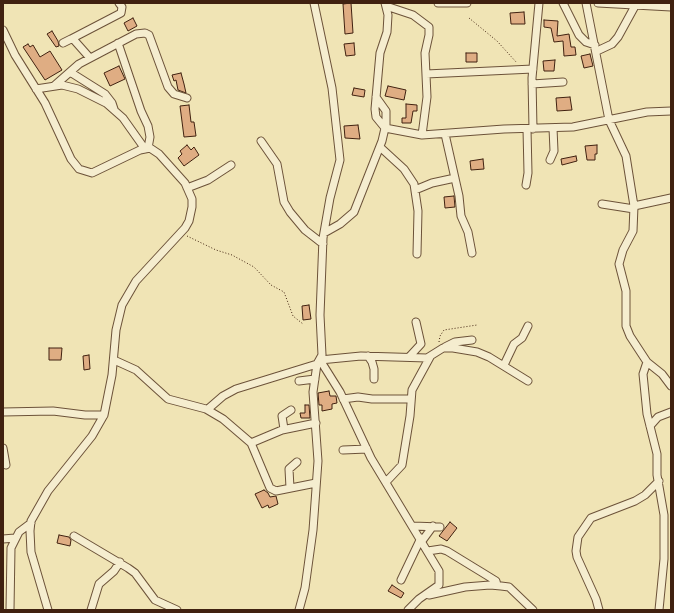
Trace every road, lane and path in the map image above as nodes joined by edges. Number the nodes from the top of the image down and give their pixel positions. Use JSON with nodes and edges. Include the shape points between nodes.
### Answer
{"nodes":[{"id":1,"x":119,"y":3,"type":"edge"},
{"id":2,"x":314,"y":3,"type":"edge"},
{"id":3,"x":438,"y":3,"type":"edge"},
{"id":4,"x":467,"y":3,"type":"edge"},
{"id":5,"x":539,"y":3,"type":"edge"},
{"id":6,"x":563,"y":3,"type":"edge"},
{"id":7,"x":586,"y":3,"type":"edge"},
{"id":8,"x":598,"y":3,"type":"edge"},
{"id":9,"x":385,"y":4,"type":"edge"},
{"id":10,"x":635,"y":6,"type":"junction"},
{"id":11,"x":671,"y":7,"type":"edge"},
{"id":12,"x":469,"y":18,"type":"dead end"},
{"id":13,"x":3,"y":31,"type":"edge"},
{"id":14,"x":71,"y":39,"type":"junction"},
{"id":15,"x":63,"y":43,"type":"dead end"},
{"id":16,"x":118,"y":43,"type":"junction"},
{"id":17,"x":596,"y":48,"type":"junction"},
{"id":18,"x":90,"y":58,"type":"junction"},
{"id":19,"x":518,"y":64,"type":"dead end"},
{"id":20,"x":533,"y":70,"type":"junction"},
{"id":21,"x":70,"y":72,"type":"junction"},
{"id":22,"x":426,"y":74,"type":"junction"},
{"id":23,"x":563,"y":82,"type":"dead end"},
{"id":24,"x":532,"y":84,"type":"junction"},
{"id":25,"x":54,"y":86,"type":"junction"},
{"id":26,"x":36,"y":89,"type":"junction"},
{"id":27,"x":376,"y":97,"type":"junction"},
{"id":28,"x":187,"y":98,"type":"dead end"},
{"id":29,"x":114,"y":109,"type":"junction"},
{"id":30,"x":671,"y":111,"type":"edge"},
{"id":31,"x":609,"y":120,"type":"junction"},
{"id":32,"x":385,"y":128,"type":"junction"},
{"id":33,"x":553,"y":128,"type":"junction"},
{"id":34,"x":530,"y":129,"type":"junction"},
{"id":35,"x":445,"y":134,"type":"junction"},
{"id":36,"x":422,"y":135,"type":"junction"},
{"id":37,"x":261,"y":141,"type":"dead end"},
{"id":38,"x":380,"y":146,"type":"junction"},
{"id":39,"x":147,"y":149,"type":"junction"},
{"id":40,"x":550,"y":160,"type":"dead end"},
{"id":41,"x":231,"y":165,"type":"dead end"},
{"id":42,"x":455,"y":178,"type":"junction"},
{"id":43,"x":526,"y":185,"type":"dead end"},
{"id":44,"x":187,"y":188,"type":"junction"},
{"id":45,"x":415,"y":190,"type":"junction"},
{"id":46,"x":671,"y":198,"type":"edge"},
{"id":47,"x":602,"y":204,"type":"dead end"},
{"id":48,"x":634,"y":207,"type":"junction"},
{"id":49,"x":182,"y":232,"type":"junction"},
{"id":50,"x":324,"y":233,"type":"junction"},
{"id":51,"x":323,"y":244,"type":"junction"},
{"id":52,"x":472,"y":253,"type":"dead end"},
{"id":53,"x":418,"y":254,"type":"dead end"},
{"id":54,"x":416,"y":322,"type":"dead end"},
{"id":55,"x":304,"y":324,"type":"dead end"},
{"id":56,"x":478,"y":325,"type":"dead end"},
{"id":57,"x":528,"y":326,"type":"dead end"},
{"id":58,"x":472,"y":340,"type":"dead end"},
{"id":59,"x":441,"y":349,"type":"junction"},
{"id":60,"x":368,"y":356,"type":"junction"},
{"id":61,"x":409,"y":357,"type":"junction"},
{"id":62,"x":430,"y":357,"type":"junction"},
{"id":63,"x":114,"y":360,"type":"junction"},
{"id":64,"x":319,"y":362,"type":"junction"},
{"id":65,"x":647,"y":362,"type":"junction"},
{"id":66,"x":504,"y":365,"type":"junction"},
{"id":67,"x":315,"y":379,"type":"junction"},
{"id":68,"x":374,"y":379,"type":"dead end"},
{"id":69,"x":299,"y":381,"type":"dead end"},
{"id":70,"x":528,"y":381,"type":"dead end"},
{"id":71,"x":671,"y":386,"type":"edge"},
{"id":72,"x":343,"y":399,"type":"junction"},
{"id":73,"x":411,"y":399,"type":"junction"},
{"id":74,"x":208,"y":409,"type":"junction"},
{"id":75,"x":292,"y":410,"type":"dead end"},
{"id":76,"x":3,"y":412,"type":"edge"},
{"id":77,"x":671,"y":412,"type":"edge"},
{"id":78,"x":104,"y":415,"type":"junction"},
{"id":79,"x":316,"y":423,"type":"junction"},
{"id":80,"x":650,"y":426,"type":"junction"},
{"id":81,"x":284,"y":430,"type":"junction"},
{"id":82,"x":251,"y":443,"type":"junction"},
{"id":83,"x":3,"y":448,"type":"edge"},
{"id":84,"x":367,"y":449,"type":"junction"},
{"id":85,"x":343,"y":450,"type":"dead end"},
{"id":86,"x":297,"y":462,"type":"dead end"},
{"id":87,"x":6,"y":465,"type":"dead end"},
{"id":88,"x":386,"y":482,"type":"junction"},
{"id":89,"x":658,"y":482,"type":"junction"},
{"id":90,"x":316,"y":483,"type":"junction"},
{"id":91,"x":290,"y":488,"type":"junction"},
{"id":92,"x":31,"y":523,"type":"junction"},
{"id":93,"x":413,"y":526,"type":"junction"},
{"id":94,"x":74,"y":536,"type":"dead end"},
{"id":95,"x":15,"y":538,"type":"junction"},
{"id":96,"x":3,"y":539,"type":"edge"},
{"id":97,"x":421,"y":540,"type":"junction"},
{"id":98,"x":428,"y":551,"type":"junction"},
{"id":99,"x":120,"y":562,"type":"junction"},
{"id":100,"x":401,"y":580,"type":"dead end"},
{"id":101,"x":497,"y":585,"type":"junction"},
{"id":102,"x":425,"y":595,"type":"junction"},
{"id":103,"x":10,"y":610,"type":"edge"},
{"id":104,"x":48,"y":610,"type":"edge"},
{"id":105,"x":91,"y":610,"type":"edge"},
{"id":106,"x":177,"y":610,"type":"edge"},
{"id":107,"x":299,"y":610,"type":"edge"},
{"id":108,"x":408,"y":610,"type":"edge"},
{"id":109,"x":533,"y":610,"type":"edge"},
{"id":110,"x":599,"y":610,"type":"edge"},
{"id":111,"x":659,"y":610,"type":"edge"}],
"edges":[{"from":1,"to":14,"type":"street","via":[[122,7],[121,13]]},
{"from":2,"to":50,"type":"street","via":[[332,88],[340,160]]},
{"from":3,"to":4,"type":"street"},
{"from":5,"to":20,"type":"street"},
{"from":6,"to":17,"type":"street","via":[[580,35]]},
{"from":7,"to":17,"type":"street"},
{"from":8,"to":10,"type":"street"},
{"from":9,"to":22,"type":"street","via":[[413,15],[429,27],[425,53]]},
{"from":9,"to":27,"type":"street","via":[[388,15],[387,32],[380,53]]},
{"from":10,"to":11,"type":"street"},
{"from":10,"to":17,"type":"street","via":[[612,44]]},
{"from":12,"to":19,"type":"path","via":[[497,40]]},
{"from":13,"to":26,"type":"street"},
{"from":14,"to":15,"type":"street"},
{"from":14,"to":18,"type":"street"},
{"from":16,"to":18,"type":"street"},
{"from":16,"to":28,"type":"street","via":[[136,34],[145,33],[149,36],[168,87],[174,94]]},
{"from":16,"to":39,"type":"street","via":[[148,126],[150,137]]},
{"from":17,"to":31,"type":"street"},
{"from":18,"to":21,"type":"street"},
{"from":20,"to":22,"type":"street"},
{"from":20,"to":24,"type":"street"},
{"from":21,"to":25,"type":"street"},
{"from":21,"to":29,"type":"street","via":[[105,94]]},
{"from":22,"to":36,"type":"street","via":[[427,96]]},
{"from":23,"to":24,"type":"street"},
{"from":24,"to":34,"type":"street"},
{"from":25,"to":26,"type":"street"},
{"from":25,"to":29,"type":"street","via":[[78,89]]},
{"from":26,"to":39,"type":"street","via":[[71,159],[83,171],[92,173]]},
{"from":27,"to":32,"type":"street","via":[[376,117]]},
{"from":27,"to":32,"type":"street","via":[[386,111]]},
{"from":29,"to":39,"type":"street"},
{"from":30,"to":31,"type":"street","via":[[647,112]]},
{"from":31,"to":33,"type":"street"},
{"from":31,"to":48,"type":"street","via":[[626,156]]},
{"from":32,"to":36,"type":"street"},
{"from":32,"to":38,"type":"street"},
{"from":33,"to":34,"type":"street"},
{"from":33,"to":40,"type":"street","via":[[554,151]]},
{"from":34,"to":35,"type":"street"},
{"from":34,"to":43,"type":"street"},
{"from":35,"to":36,"type":"street"},
{"from":35,"to":42,"type":"street"},
{"from":37,"to":51,"type":"street","via":[[277,164],[284,202],[290,212],[305,230]]},
{"from":38,"to":45,"type":"street","via":[[404,169]]},
{"from":38,"to":50,"type":"street","via":[[354,212]]},
{"from":39,"to":44,"type":"street","via":[[159,154]]},
{"from":41,"to":44,"type":"street","via":[[208,180]]},
{"from":42,"to":45,"type":"street"},
{"from":42,"to":52,"type":"street","via":[[461,216],[468,232]]},
{"from":44,"to":49,"type":"street","via":[[192,199],[192,207],[190,221]]},
{"from":45,"to":53,"type":"street","via":[[418,211]]},
{"from":46,"to":48,"type":"street"},
{"from":47,"to":48,"type":"street"},
{"from":48,"to":65,"type":"street","via":[[633,231],[619,264],[626,291],[626,326]]},
{"from":49,"to":55,"type":"path","via":[[202,244],[232,254],[254,267],[271,285],[284,292],[293,316]]},
{"from":49,"to":63,"type":"street","via":[[136,280],[122,305],[116,330]]},
{"from":50,"to":51,"type":"street"},
{"from":51,"to":64,"type":"street","via":[[320,315],[322,346]]},
{"from":54,"to":61,"type":"street","via":[[421,344]]},
{"from":56,"to":59,"type":"path","via":[[444,330],[440,336]]},
{"from":57,"to":66,"type":"street","via":[[522,338],[514,344]]},
{"from":58,"to":59,"type":"street","via":[[455,342]]},
{"from":59,"to":62,"type":"street"},
{"from":59,"to":66,"type":"street","via":[[477,352]]},
{"from":60,"to":61,"type":"street"},
{"from":60,"to":64,"type":"street"},
{"from":60,"to":68,"type":"street","via":[[374,369]]},
{"from":61,"to":62,"type":"street"},
{"from":62,"to":73,"type":"street","via":[[412,390]]},
{"from":63,"to":74,"type":"street","via":[[136,370],[168,399]]},
{"from":63,"to":78,"type":"street"},
{"from":64,"to":67,"type":"street"},
{"from":64,"to":72,"type":"street"},
{"from":64,"to":74,"type":"street","via":[[236,389]]},
{"from":65,"to":71,"type":"street","via":[[662,374]]},
{"from":65,"to":80,"type":"street","via":[[643,374]]},
{"from":66,"to":70,"type":"street"},
{"from":67,"to":69,"type":"street"},
{"from":67,"to":79,"type":"street"},
{"from":72,"to":73,"type":"street"},
{"from":72,"to":84,"type":"street"},
{"from":73,"to":88,"type":"street","via":[[402,464]]},
{"from":74,"to":82,"type":"street"},
{"from":75,"to":81,"type":"street","via":[[282,416]]},
{"from":76,"to":78,"type":"street","via":[[47,411]]},
{"from":77,"to":80,"type":"street","via":[[658,417]]},
{"from":78,"to":92,"type":"street","via":[[92,436],[48,491]]},
{"from":79,"to":81,"type":"street"},
{"from":79,"to":90,"type":"street"},
{"from":80,"to":89,"type":"street","via":[[657,454]]},
{"from":81,"to":82,"type":"street"},
{"from":82,"to":91,"type":"street","via":[[270,488],[276,491]]},
{"from":83,"to":87,"type":"street"},
{"from":84,"to":85,"type":"street"},
{"from":84,"to":88,"type":"street"},
{"from":86,"to":91,"type":"street","via":[[289,469]]},
{"from":88,"to":93,"type":"street"},
{"from":89,"to":110,"type":"street","via":[[635,501],[591,518],[578,537],[576,551]]},
{"from":89,"to":111,"type":"street","via":[[665,539]]},
{"from":90,"to":91,"type":"street"},
{"from":90,"to":107,"type":"street","via":[[313,530]]},
{"from":92,"to":95,"type":"street"},
{"from":92,"to":104,"type":"street","via":[[31,552]]},
{"from":93,"to":97,"type":"street"},
{"from":93,"to":97,"type":"street","via":[[436,527]]},
{"from":94,"to":99,"type":"street"},
{"from":95,"to":96,"type":"street"},
{"from":95,"to":103,"type":"street","via":[[10,557]]},
{"from":97,"to":98,"type":"street"},
{"from":97,"to":100,"type":"street"},
{"from":98,"to":101,"type":"street","via":[[447,551],[496,581]]},
{"from":98,"to":102,"type":"street","via":[[440,578],[439,585]]},
{"from":99,"to":105,"type":"street","via":[[99,584]]},
{"from":99,"to":106,"type":"street","via":[[135,573],[155,600]]},
{"from":101,"to":102,"type":"street","via":[[465,587]]},
{"from":101,"to":109,"type":"street","via":[[509,587]]},
{"from":102,"to":108,"type":"street"}]}
